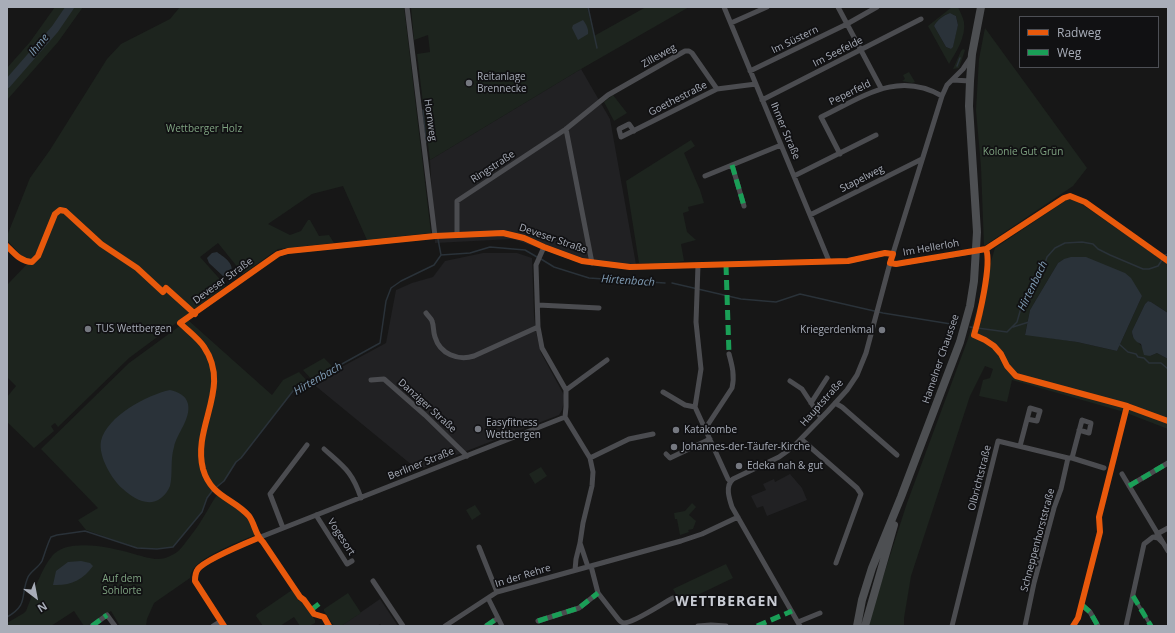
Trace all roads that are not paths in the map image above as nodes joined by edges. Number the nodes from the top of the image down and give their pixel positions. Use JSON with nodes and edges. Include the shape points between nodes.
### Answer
{"nodes":[{"id":1,"x":407,"y":7,"type":"edge"},
{"id":2,"x":724,"y":7,"type":"edge"},
{"id":3,"x":767,"y":7,"type":"edge"},
{"id":4,"x":838,"y":7,"type":"edge"},
{"id":5,"x":877,"y":7,"type":"edge"},
{"id":6,"x":981,"y":7,"type":"edge"},
{"id":7,"x":921,"y":19,"type":"dead end"},
{"id":8,"x":731,"y":23,"type":"junction"},
{"id":9,"x":847,"y":24,"type":"junction"},
{"id":10,"x":861,"y":50,"type":"junction"},
{"id":11,"x":972,"y":54,"type":"junction"},
{"id":12,"x":750,"y":71,"type":"junction"},
{"id":13,"x":952,"y":80,"type":"junction"},
{"id":14,"x":970,"y":82,"type":"junction"},
{"id":15,"x":756,"y":84,"type":"junction"},
{"id":16,"x":881,"y":88,"type":"junction"},
{"id":17,"x":717,"y":89,"type":"junction"},
{"id":18,"x":942,"y":96,"type":"junction"},
{"id":19,"x":762,"y":100,"type":"junction"},
{"id":20,"x":597,"y":103,"type":"joint"},
{"id":21,"x":566,"y":129,"type":"junction"},
{"id":22,"x":634,"y":131,"type":"dead end"},
{"id":23,"x":876,"y":135,"type":"dead end"},
{"id":24,"x":781,"y":144,"type":"junction"},
{"id":25,"x":840,"y":154,"type":"junction"},
{"id":26,"x":922,"y":159,"type":"junction"},
{"id":27,"x":732,"y":165,"type":"junction"},
{"id":28,"x":705,"y":176,"type":"dead end"},
{"id":29,"x":794,"y":176,"type":"junction"},
{"id":30,"x":744,"y":206,"type":"dead end"},
{"id":31,"x":810,"y":215,"type":"junction"},
{"id":32,"x":457,"y":234,"type":"junction"},
{"id":33,"x":435,"y":236,"type":"junction"},
{"id":34,"x":544,"y":247,"type":"junction"},
{"id":35,"x":976,"y":250,"type":"junction"},
{"id":36,"x":893,"y":254,"type":"junction"},
{"id":37,"x":829,"y":261,"type":"junction"},
{"id":38,"x":592,"y":263,"type":"junction"},
{"id":39,"x":890,"y":263,"type":"junction"},
{"id":40,"x":698,"y":265,"type":"junction"},
{"id":41,"x":538,"y":305,"type":"junction"},
{"id":42,"x":598,"y":308,"type":"dead end"},
{"id":43,"x":426,"y":313,"type":"dead end"},
{"id":44,"x":180,"y":323,"type":"dead end"},
{"id":45,"x":538,"y":327,"type":"junction"},
{"id":46,"x":729,"y":354,"type":"dead end"},
{"id":47,"x":607,"y":360,"type":"dead end"},
{"id":48,"x":827,"y":378,"type":"dead end"},
{"id":49,"x":371,"y":380,"type":"dead end"},
{"id":50,"x":790,"y":381,"type":"dead end"},
{"id":51,"x":566,"y":390,"type":"junction"},
{"id":52,"x":663,"y":392,"type":"dead end"},
{"id":53,"x":811,"y":403,"type":"junction"},
{"id":54,"x":835,"y":403,"type":"junction"},
{"id":55,"x":695,"y":407,"type":"junction"},
{"id":56,"x":565,"y":417,"type":"junction"},
{"id":57,"x":821,"y":418,"type":"junction"},
{"id":58,"x":1027,"y":418,"type":"dead end"},
{"id":59,"x":705,"y":429,"type":"junction"},
{"id":60,"x":1079,"y":430,"type":"dead end"},
{"id":61,"x":653,"y":434,"type":"dead end"},
{"id":62,"x":710,"y":439,"type":"junction"},
{"id":63,"x":801,"y":439,"type":"junction"},
{"id":64,"x":307,"y":445,"type":"dead end"},
{"id":65,"x":1020,"y":446,"type":"junction"},
{"id":66,"x":324,"y":450,"type":"dead end"},
{"id":67,"x":666,"y":454,"type":"dead end"},
{"id":68,"x":897,"y":455,"type":"dead end"},
{"id":69,"x":467,"y":456,"type":"junction"},
{"id":70,"x":590,"y":458,"type":"junction"},
{"id":71,"x":1070,"y":458,"type":"junction"},
{"id":72,"x":1168,"y":463,"type":"edge"},
{"id":73,"x":1104,"y":468,"type":"dead end"},
{"id":74,"x":1122,"y":474,"type":"dead end"},
{"id":75,"x":730,"y":481,"type":"junction"},
{"id":76,"x":1129,"y":486,"type":"junction"},
{"id":77,"x":901,"y":497,"type":"junction"},
{"id":78,"x":361,"y":498,"type":"junction"},
{"id":79,"x":316,"y":515,"type":"junction"},
{"id":80,"x":738,"y":517,"type":"junction"},
{"id":81,"x":283,"y":528,"type":"junction"},
{"id":82,"x":1168,"y":528,"type":"edge"},
{"id":83,"x":1157,"y":534,"type":"junction"},
{"id":84,"x":580,"y":543,"type":"junction"},
{"id":85,"x":1163,"y":543,"type":"junction"},
{"id":86,"x":479,"y":547,"type":"dead end"},
{"id":87,"x":1168,"y":551,"type":"edge"},
{"id":88,"x":352,"y":561,"type":"dead end"},
{"id":89,"x":836,"y":563,"type":"dead end"},
{"id":90,"x":589,"y":566,"type":"junction"},
{"id":91,"x":575,"y":570,"type":"junction"},
{"id":92,"x":373,"y":581,"type":"dead end"},
{"id":93,"x":498,"y":592,"type":"junction"},
{"id":94,"x":598,"y":593,"type":"junction"},
{"id":95,"x":1133,"y":596,"type":"junction"},
{"id":96,"x":488,"y":598,"type":"junction"},
{"id":97,"x":673,"y":598,"type":"dead end"},
{"id":98,"x":1082,"y":605,"type":"dead end"},
{"id":99,"x":820,"y":613,"type":"dead end"},
{"id":100,"x":498,"y":618,"type":"junction"},
{"id":101,"x":221,"y":621,"type":"junction"},
{"id":102,"x":538,"y":621,"type":"dead end"},
{"id":103,"x":799,"y":624,"type":"edge"},
{"id":104,"x":92,"y":626,"type":"edge"},
{"id":105,"x":115,"y":626,"type":"edge"},
{"id":106,"x":212,"y":626,"type":"edge"},
{"id":107,"x":224,"y":626,"type":"edge"},
{"id":108,"x":403,"y":626,"type":"edge"},
{"id":109,"x":445,"y":626,"type":"edge"},
{"id":110,"x":486,"y":626,"type":"edge"},
{"id":111,"x":502,"y":626,"type":"edge"},
{"id":112,"x":698,"y":626,"type":"edge"},
{"id":113,"x":726,"y":626,"type":"edge"},
{"id":114,"x":857,"y":626,"type":"edge"},
{"id":115,"x":865,"y":626,"type":"edge"},
{"id":116,"x":952,"y":626,"type":"edge"},
{"id":117,"x":1025,"y":626,"type":"edge"},
{"id":118,"x":1098,"y":626,"type":"edge"},
{"id":119,"x":1126,"y":626,"type":"edge"},
{"id":120,"x":1151,"y":626,"type":"edge"}],
"edges":[{"from":1,"to":33,"type":"street","name":"Hornweg"},
{"from":2,"to":8,"type":"street","name":"Ihmer Straße"},
{"from":3,"to":8,"type":"street"},
{"from":4,"to":9,"type":"street","name":"Peperfeld"},
{"from":5,"to":9,"type":"street","name":"Im Süstern"},
{"from":6,"to":11,"type":"main road","name":"Hamelner Chaussee"},
{"from":7,"to":10,"type":"street","name":"Im Seefelde"},
{"from":8,"to":12,"type":"street","name":"Ihmer Straße"},
{"from":9,"to":10,"type":"street","name":"Peperfeld"},
{"from":9,"to":12,"type":"street","name":"Im Süstern"},
{"from":10,"to":16,"type":"street","name":"Peperfeld"},
{"from":10,"to":19,"type":"street","name":"Im Seefelde"},
{"from":11,"to":13,"type":"street","name":"Hauptstraße","via":[[963,69]]},
{"from":11,"to":14,"type":"main road","name":"Hamelner Chaussee"},
{"from":12,"to":15,"type":"street","name":"Ihmer Straße"},
{"from":13,"to":14,"type":"street"},
{"from":13,"to":18,"type":"street","name":"Hauptstraße"},
{"from":14,"to":35,"type":"main road","name":"Hamelner Chaussee"},
{"from":15,"to":17,"type":"street","name":"Goethestraße"},
{"from":15,"to":19,"type":"street","name":"Ihmer Straße"},
{"from":16,"to":18,"type":"street","name":"Peperfeld","via":[[894,85],[914,86]]},
{"from":16,"to":25,"type":"street","name":"Peperfeld","via":[[822,118]]},
{"from":17,"to":20,"type":"street","name":"Zilleweg","via":[[692,53],[687,50]]},
{"from":17,"to":22,"type":"street","name":"Goethestraße"},
{"from":18,"to":26,"type":"street","name":"Hauptstraße"},
{"from":19,"to":24,"type":"street","name":"Ihmer Straße"},
{"from":20,"to":21,"type":"street","name":"Ringstraße"},
{"from":21,"to":32,"type":"street","name":"Ringstraße","via":[[457,201]]},
{"from":21,"to":38,"type":"street"},
{"from":23,"to":25,"type":"street"},
{"from":24,"to":27,"type":"street"},
{"from":24,"to":29,"type":"street","name":"Ihmer Straße"},
{"from":25,"to":29,"type":"street"},
{"from":26,"to":31,"type":"street","name":"Stapelweg"},
{"from":26,"to":36,"type":"street","name":"Hauptstraße"},
{"from":27,"to":28,"type":"street"},
{"from":27,"to":30,"type":"street"},
{"from":29,"to":31,"type":"street","name":"Ihmer Straße"},
{"from":31,"to":37,"type":"street","name":"Ihmer Straße"},
{"from":32,"to":33,"type":"street","name":"Deveser Straße"},
{"from":32,"to":34,"type":"street","name":"Deveser Straße","via":[[502,233],[524,238]]},
{"from":33,"to":44,"type":"street","name":"Deveser Straße","via":[[278,254]]},
{"from":34,"to":38,"type":"street","name":"Deveser Straße"},
{"from":34,"to":41,"type":"street","via":[[536,265]]},
{"from":35,"to":39,"type":"street","name":"Im Hellerloh"},
{"from":35,"to":77,"type":"main road","name":"Hamelner Chaussee","via":[[970,306],[960,342]]},
{"from":36,"to":37,"type":"street","name":"Deveser Straße","via":[[885,253],[848,261]]},
{"from":36,"to":39,"type":"street","name":"Hauptstraße"},
{"from":37,"to":40,"type":"street","name":"Deveser Straße"},
{"from":38,"to":40,"type":"street","name":"Deveser Straße","via":[[630,267]]},
{"from":39,"to":54,"type":"street","name":"Hauptstraße","via":[[866,353],[857,375]]},
{"from":40,"to":55,"type":"street","via":[[696,331],[701,369]]},
{"from":41,"to":42,"type":"street"},
{"from":41,"to":45,"type":"street"},
{"from":43,"to":45,"type":"street","via":[[432,321],[436,342],[445,352],[466,358]]},
{"from":45,"to":51,"type":"street","via":[[542,348]]},
{"from":46,"to":59,"type":"street","via":[[733,368],[732,388]]},
{"from":47,"to":51,"type":"street"},
{"from":48,"to":53,"type":"street"},
{"from":49,"to":69,"type":"street","name":"Danziger Straße","via":[[384,379],[425,414]]},
{"from":50,"to":53,"type":"street","via":[[802,389]]},
{"from":51,"to":56,"type":"street"},
{"from":52,"to":55,"type":"street","via":[[685,405]]},
{"from":53,"to":57,"type":"street"},
{"from":54,"to":57,"type":"street","name":"Hauptstraße"},
{"from":54,"to":68,"type":"street"},
{"from":55,"to":59,"type":"street"},
{"from":56,"to":69,"type":"street","name":"Berliner Straße"},
{"from":56,"to":70,"type":"street"},
{"from":57,"to":63,"type":"street","name":"Hauptstraße"},
{"from":58,"to":65,"type":"street"},
{"from":59,"to":62,"type":"street"},
{"from":60,"to":71,"type":"street","name":"Schneppenhorststraße"},
{"from":61,"to":70,"type":"street","via":[[629,439]]},
{"from":62,"to":67,"type":"street","via":[[670,458]]},
{"from":62,"to":75,"type":"street"},
{"from":63,"to":75,"type":"street","name":"Hauptstraße","via":[[779,457]]},
{"from":63,"to":89,"type":"street","via":[[861,494]]},
{"from":64,"to":81,"type":"street","via":[[270,494]]},
{"from":65,"to":71,"type":"street","name":"Olbrichtstraße"},
{"from":65,"to":116,"type":"street","name":"Olbrichtstraße","via":[[998,441]]},
{"from":66,"to":78,"type":"street","via":[[348,471]]},
{"from":69,"to":78,"type":"street","name":"Berliner Straße"},
{"from":70,"to":84,"type":"street","via":[[592,486]]},
{"from":71,"to":73,"type":"street","name":"Olbrichtstraße"},
{"from":71,"to":117,"type":"street","name":"Schneppenhorststraße","via":[[1054,508]]},
{"from":72,"to":76,"type":"street"},
{"from":74,"to":76,"type":"street"},
{"from":75,"to":80,"type":"street","via":[[730,501]]},
{"from":76,"to":83,"type":"street"},
{"from":77,"to":114,"type":"main road","name":"Hamelner Chaussee","via":[[872,568]]},
{"from":77,"to":115,"type":"main road","name":"Hamelner Chaussee"},
{"from":78,"to":79,"type":"street","name":"Berliner Straße"},
{"from":79,"to":81,"type":"street","name":"Berliner Straße"},
{"from":79,"to":88,"type":"street","name":"Vogesort","via":[[347,564]]},
{"from":80,"to":90,"type":"street","name":"In der Rehre","via":[[695,537]]},
{"from":80,"to":103,"type":"street"},
{"from":81,"to":101,"type":"street","name":"Berliner Straße","via":[[233,549],[198,568],[195,581]]},
{"from":82,"to":83,"type":"street"},
{"from":83,"to":85,"type":"street"},
{"from":84,"to":90,"type":"street"},
{"from":84,"to":91,"type":"street"},
{"from":85,"to":87,"type":"street"},
{"from":85,"to":95,"type":"street","via":[[1153,537],[1144,544]]},
{"from":86,"to":93,"type":"street"},
{"from":90,"to":91,"type":"street","name":"In der Rehre"},
{"from":90,"to":94,"type":"street"},
{"from":91,"to":93,"type":"street","name":"In der Rehre"},
{"from":92,"to":108,"type":"street"},
{"from":93,"to":96,"type":"street","name":"In der Rehre"},
{"from":94,"to":97,"type":"street","via":[[622,623],[643,616]]},
{"from":94,"to":102,"type":"street","via":[[579,608]]},
{"from":95,"to":119,"type":"street"},
{"from":95,"to":120,"type":"street"},
{"from":96,"to":100,"type":"street"},
{"from":96,"to":109,"type":"street","name":"In der Rehre"},
{"from":98,"to":118,"type":"street","via":[[1090,612]]},
{"from":99,"to":103,"type":"street"},
{"from":100,"to":110,"type":"street"},
{"from":100,"to":111,"type":"street"},
{"from":101,"to":106,"type":"street"},
{"from":101,"to":107,"type":"street"},
{"from":104,"to":105,"type":"street","via":[[108,615]]},
{"from":112,"to":113,"type":"street"}]}
